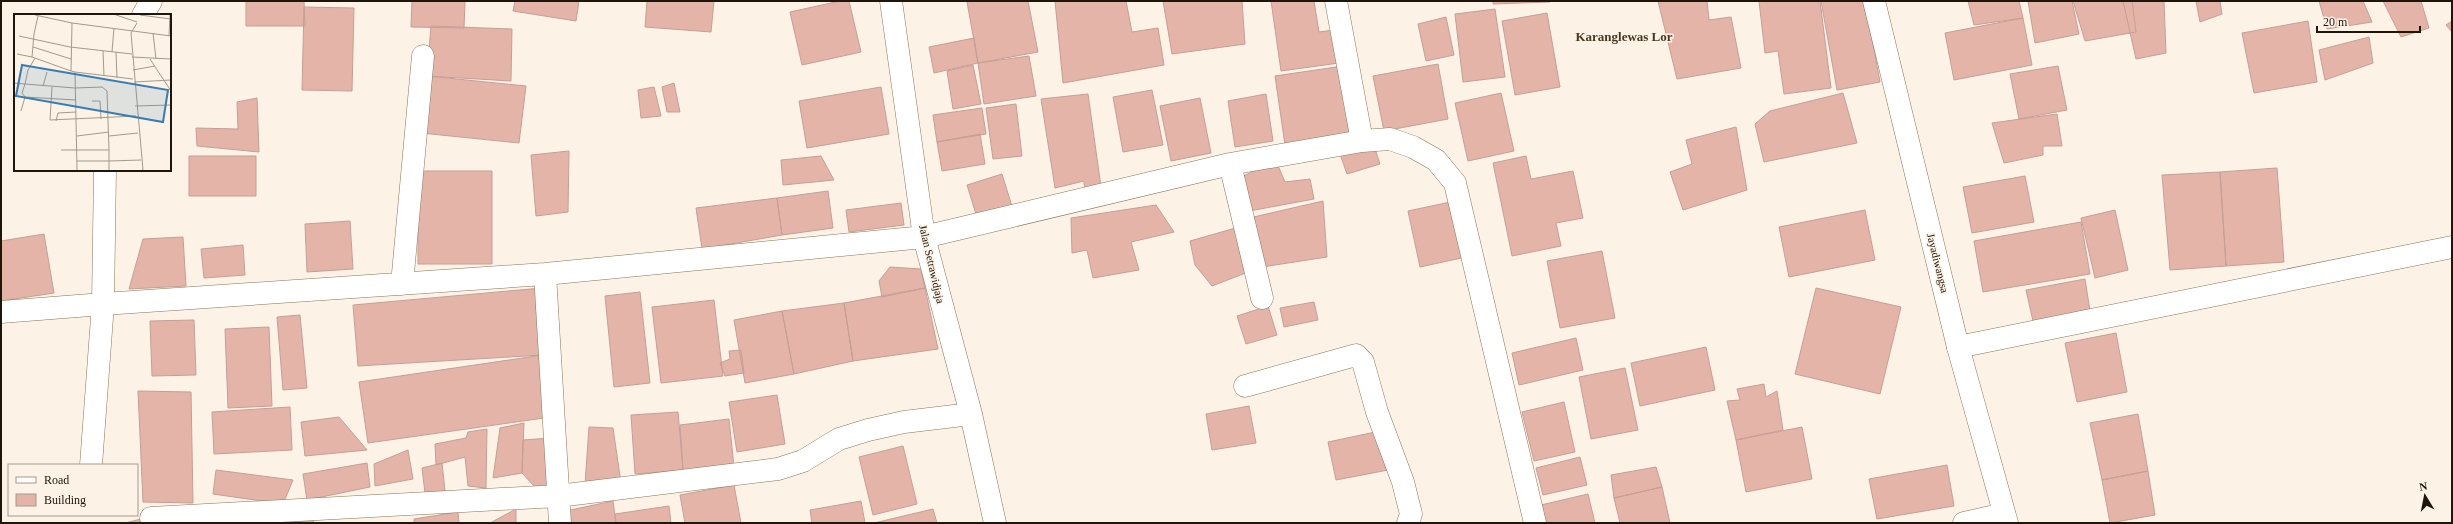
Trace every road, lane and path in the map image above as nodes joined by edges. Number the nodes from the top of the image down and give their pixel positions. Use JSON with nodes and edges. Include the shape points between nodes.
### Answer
{"nodes":[{"id":1,"x":151,"y":1,"type":"edge"},
{"id":2,"x":892,"y":1,"type":"edge"},
{"id":3,"x":1336,"y":1,"type":"edge"},
{"id":4,"x":1874,"y":1,"type":"edge"},
{"id":5,"x":144,"y":14,"type":"edge"},
{"id":6,"x":423,"y":56,"type":"dead end"},
{"id":7,"x":1362,"y":141,"type":"junction"},
{"id":8,"x":1230,"y":164,"type":"junction"},
{"id":9,"x":105,"y":171,"type":"edge"},
{"id":10,"x":924,"y":237,"type":"junction"},
{"id":11,"x":2452,"y":246,"type":"edge"},
{"id":12,"x":545,"y":274,"type":"junction"},
{"id":13,"x":402,"y":284,"type":"junction"},
{"id":14,"x":1262,"y":298,"type":"dead end"},
{"id":15,"x":103,"y":304,"type":"junction"},
{"id":16,"x":1,"y":312,"type":"edge"},
{"id":17,"x":1958,"y":347,"type":"junction"},
{"id":18,"x":1245,"y":386,"type":"dead end"},
{"id":19,"x":971,"y":414,"type":"junction"},
{"id":20,"x":91,"y":464,"type":"edge"},
{"id":21,"x":558,"y":496,"type":"junction"},
{"id":22,"x":2005,"y":518,"type":"edge"},
{"id":23,"x":146,"y":519,"type":"edge"},
{"id":24,"x":560,"y":523,"type":"edge"},
{"id":25,"x":995,"y":523,"type":"edge"},
{"id":26,"x":1408,"y":523,"type":"edge"},
{"id":27,"x":1535,"y":523,"type":"edge"},
{"id":28,"x":1964,"y":523,"type":"edge"}],
"edges":[{"from":1,"to":5,"type":"street"},
{"from":2,"to":10,"type":"street","name":"Jalan Setrawidjaja"},
{"from":3,"to":7,"type":"street"},
{"from":4,"to":17,"type":"street","name":"Jayadiwangsa"},
{"from":6,"to":13,"type":"street"},
{"from":7,"to":8,"type":"street"},
{"from":7,"to":27,"type":"street","via":[[1390,139],[1413,147],[1436,160],[1455,183]]},
{"from":8,"to":10,"type":"street"},
{"from":8,"to":14,"type":"street"},
{"from":9,"to":15,"type":"street"},
{"from":10,"to":12,"type":"street"},
{"from":10,"to":19,"type":"street","name":"Jalan Setrawidjaja"},
{"from":11,"to":17,"type":"street"},
{"from":12,"to":13,"type":"street"},
{"from":12,"to":21,"type":"street"},
{"from":13,"to":15,"type":"street"},
{"from":15,"to":16,"type":"street"},
{"from":15,"to":20,"type":"street"},
{"from":17,"to":22,"type":"street","name":"Jayadiwangsa"},
{"from":18,"to":26,"type":"street","via":[[1356,355],[1363,362],[1403,482],[1410,514]]},
{"from":19,"to":21,"type":"street","via":[[904,422],[868,430],[839,440],[802,461],[778,469]]},
{"from":19,"to":25,"type":"street","name":"Jalan Setrawidjaja"},
{"from":21,"to":23,"type":"street"},
{"from":21,"to":24,"type":"street"},
{"from":22,"to":28,"type":"street"}]}
